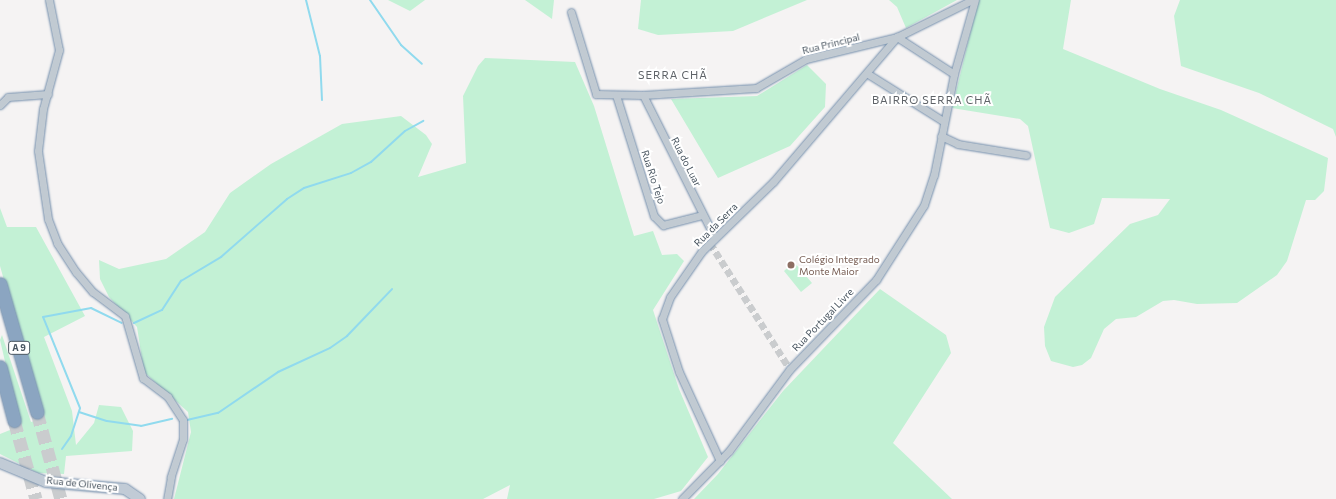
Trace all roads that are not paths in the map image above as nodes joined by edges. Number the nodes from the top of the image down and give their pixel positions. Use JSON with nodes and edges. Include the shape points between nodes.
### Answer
{"nodes":[{"id":1,"x":49,"y":0,"type":"edge"},
{"id":2,"x":973,"y":0,"type":"edge"},
{"id":3,"x":571,"y":12,"type":"dead end"},
{"id":4,"x":897,"y":37,"type":"junction"},
{"id":5,"x":868,"y":74,"type":"junction"},
{"id":6,"x":954,"y":74,"type":"junction"},
{"id":7,"x":48,"y":94,"type":"junction"},
{"id":8,"x":616,"y":95,"type":"junction"},
{"id":9,"x":642,"y":95,"type":"junction"},
{"id":10,"x":0,"y":105,"type":"edge"},
{"id":11,"x":943,"y":121,"type":"junction"},
{"id":12,"x":941,"y":136,"type":"junction"},
{"id":13,"x":1026,"y":155,"type":"dead end"},
{"id":14,"x":702,"y":215,"type":"junction"},
{"id":15,"x":713,"y":240,"type":"junction"},
{"id":16,"x":0,"y":284,"type":"edge"},
{"id":17,"x":0,"y":367,"type":"edge"},
{"id":18,"x":37,"y":412,"type":"tunnel mouth"},
{"id":19,"x":14,"y":420,"type":"tunnel mouth"},
{"id":20,"x":720,"y":461,"type":"junction"},
{"id":21,"x":0,"y":462,"type":"edge"},
{"id":22,"x":140,"y":499,"type":"edge"},
{"id":23,"x":167,"y":499,"type":"edge"},
{"id":24,"x":682,"y":499,"type":"edge"}],
"edges":[{"from":1,"to":7,"type":"street","via":[[59,50]]},
{"from":2,"to":4,"type":"street","name":"Rua Principal"},
{"from":2,"to":6,"type":"street","name":"Rua Portugal Livre"},
{"from":3,"to":8,"type":"street","name":"Rua Principal","via":[[596,94]]},
{"from":4,"to":5,"type":"street","name":"Rua da Serra"},
{"from":4,"to":6,"type":"street"},
{"from":4,"to":9,"type":"street","name":"Rua Principal","via":[[806,59],[756,88]]},
{"from":5,"to":11,"type":"street"},
{"from":5,"to":15,"type":"street","name":"Rua da Serra","via":[[773,182]]},
{"from":6,"to":11,"type":"street","name":"Rua Portugal Livre"},
{"from":7,"to":10,"type":"street","via":[[8,97]]},
{"from":7,"to":23,"type":"street","via":[[39,130],[38,167],[52,232],[65,257],[93,292],[125,316],[143,378],[168,397],[183,420],[183,440]]},
{"from":8,"to":9,"type":"street","name":"Rua Principal"},
{"from":8,"to":14,"type":"street","name":"Rua Rio Tejo","via":[[654,216],[662,225]]},
{"from":9,"to":14,"type":"street","name":"Rua do Luar"},
{"from":11,"to":12,"type":"street","name":"Rua Portugal Livre"},
{"from":12,"to":13,"type":"street","via":[[958,144]]},
{"from":12,"to":20,"type":"street","name":"Rua Portugal Livre","via":[[930,193],[888,263],[876,280],[790,369]]},
{"from":14,"to":15,"type":"street","name":"Rua do Luar"},
{"from":15,"to":20,"type":"street","name":"Rua da Serra","via":[[680,282],[662,316],[679,372]]},
{"from":16,"to":18,"type":"highway","number":"A 9"},
{"from":17,"to":19,"type":"highway","number":"A 9"},
{"from":20,"to":24,"type":"street","name":"Rua Portugal Livre"},
{"from":21,"to":22,"type":"main road","name":"Rua de Olivença","via":[[46,482],[125,489]]}]}
